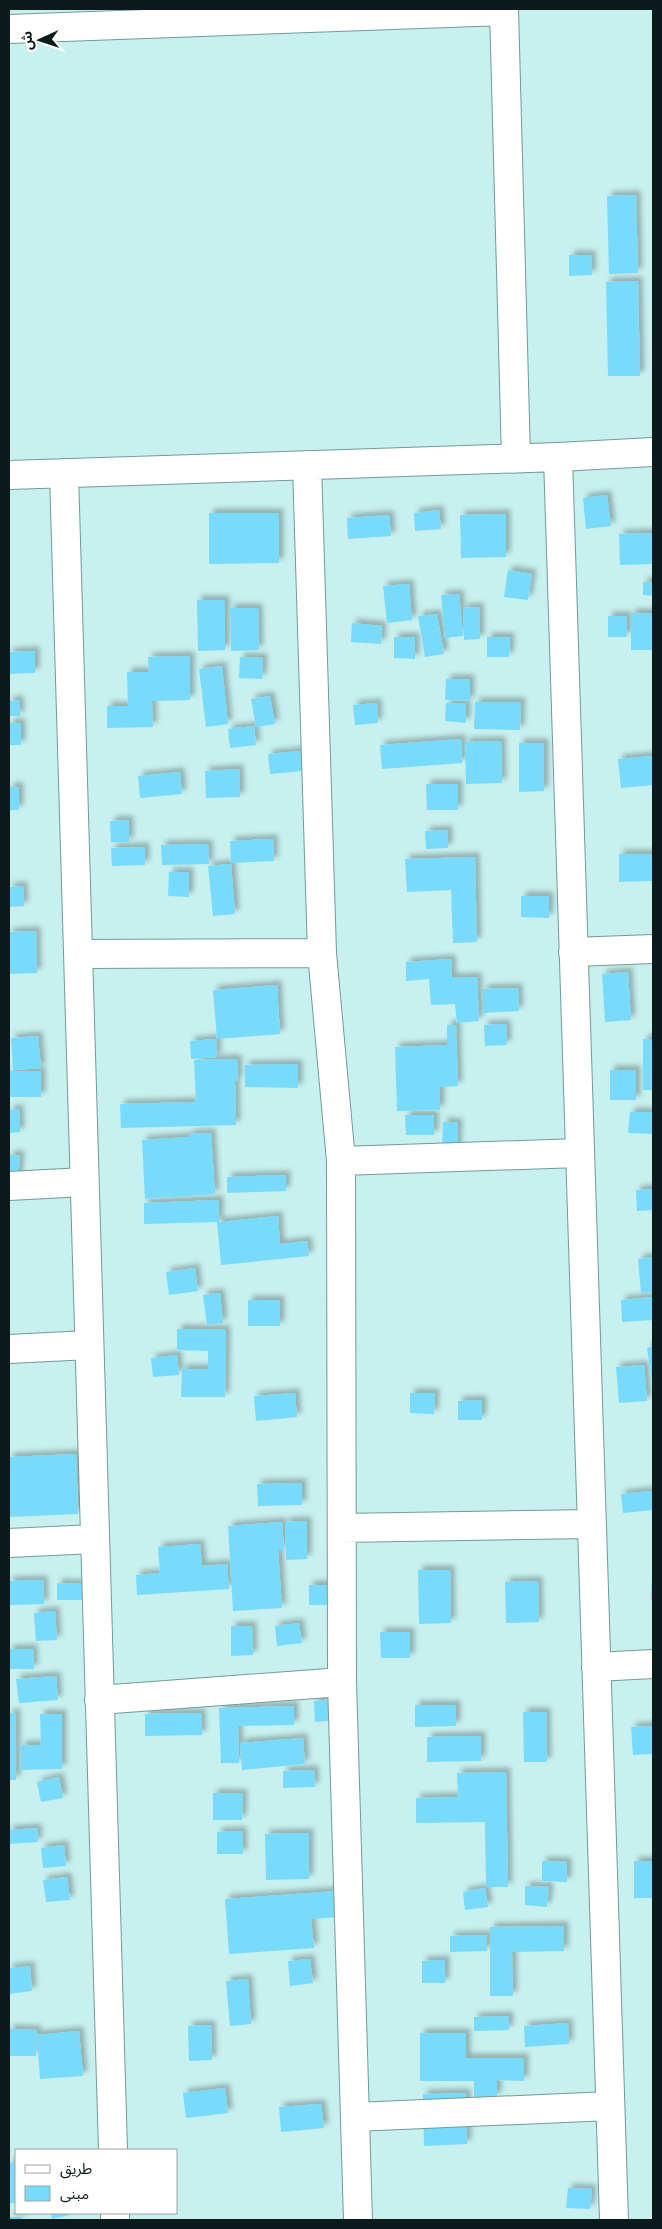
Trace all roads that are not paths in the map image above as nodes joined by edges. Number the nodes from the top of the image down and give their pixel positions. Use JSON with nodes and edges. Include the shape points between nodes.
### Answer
{"nodes":[{"id":1,"x":504,"y":10,"type":"edge"},
{"id":2,"x":9,"y":29,"type":"edge"},
{"id":3,"x":653,"y":452,"type":"edge"},
{"id":4,"x":558,"y":457,"type":"junction"},
{"id":5,"x":516,"y":458,"type":"junction"},
{"id":6,"x":307,"y":465,"type":"junction"},
{"id":7,"x":64,"y":473,"type":"junction"},
{"id":8,"x":9,"y":475,"type":"edge"},
{"id":9,"x":653,"y":949,"type":"edge"},
{"id":10,"x":573,"y":952,"type":"junction"},
{"id":11,"x":322,"y":953,"type":"junction"},
{"id":12,"x":78,"y":954,"type":"junction"},
{"id":13,"x":579,"y":1153,"type":"junction"},
{"id":14,"x":341,"y":1162,"type":"junction"},
{"id":15,"x":84,"y":1182,"type":"junction"},
{"id":16,"x":9,"y":1186,"type":"edge"},
{"id":17,"x":89,"y":1345,"type":"junction"},
{"id":18,"x":9,"y":1349,"type":"edge"},
{"id":19,"x":591,"y":1524,"type":"junction"},
{"id":20,"x":342,"y":1528,"type":"junction"},
{"id":21,"x":94,"y":1539,"type":"junction"},
{"id":22,"x":9,"y":1543,"type":"edge"},
{"id":23,"x":653,"y":1664,"type":"edge"},
{"id":24,"x":596,"y":1667,"type":"junction"},
{"id":25,"x":342,"y":1682,"type":"junction"},
{"id":26,"x":98,"y":1700,"type":"junction"},
{"id":27,"x":610,"y":2106,"type":"junction"},
{"id":28,"x":355,"y":2118,"type":"junction"},
{"id":29,"x":113,"y":2149,"type":"edge"},
{"id":30,"x":358,"y":2220,"type":"edge"},
{"id":31,"x":614,"y":2220,"type":"edge"}],
"edges":[{"from":1,"to":2,"type":"street"},
{"from":1,"to":5,"type":"street"},
{"from":3,"to":4,"type":"street"},
{"from":4,"to":5,"type":"street"},
{"from":4,"to":10,"type":"street"},
{"from":5,"to":6,"type":"street"},
{"from":6,"to":7,"type":"street"},
{"from":6,"to":11,"type":"street"},
{"from":7,"to":8,"type":"street"},
{"from":7,"to":12,"type":"street"},
{"from":9,"to":10,"type":"street"},
{"from":10,"to":13,"type":"street"},
{"from":11,"to":12,"type":"street"},
{"from":11,"to":14,"type":"street"},
{"from":12,"to":15,"type":"street"},
{"from":13,"to":14,"type":"street"},
{"from":13,"to":19,"type":"street"},
{"from":14,"to":20,"type":"street"},
{"from":15,"to":16,"type":"street"},
{"from":15,"to":17,"type":"street"},
{"from":17,"to":18,"type":"street"},
{"from":17,"to":21,"type":"street"},
{"from":19,"to":20,"type":"street"},
{"from":19,"to":24,"type":"street"},
{"from":20,"to":25,"type":"street"},
{"from":21,"to":22,"type":"street"},
{"from":21,"to":26,"type":"street"},
{"from":23,"to":24,"type":"street"},
{"from":24,"to":27,"type":"street"},
{"from":25,"to":26,"type":"street"},
{"from":25,"to":28,"type":"street"},
{"from":26,"to":29,"type":"street"},
{"from":27,"to":28,"type":"street"},
{"from":27,"to":31,"type":"street"},
{"from":28,"to":30,"type":"street"}]}
